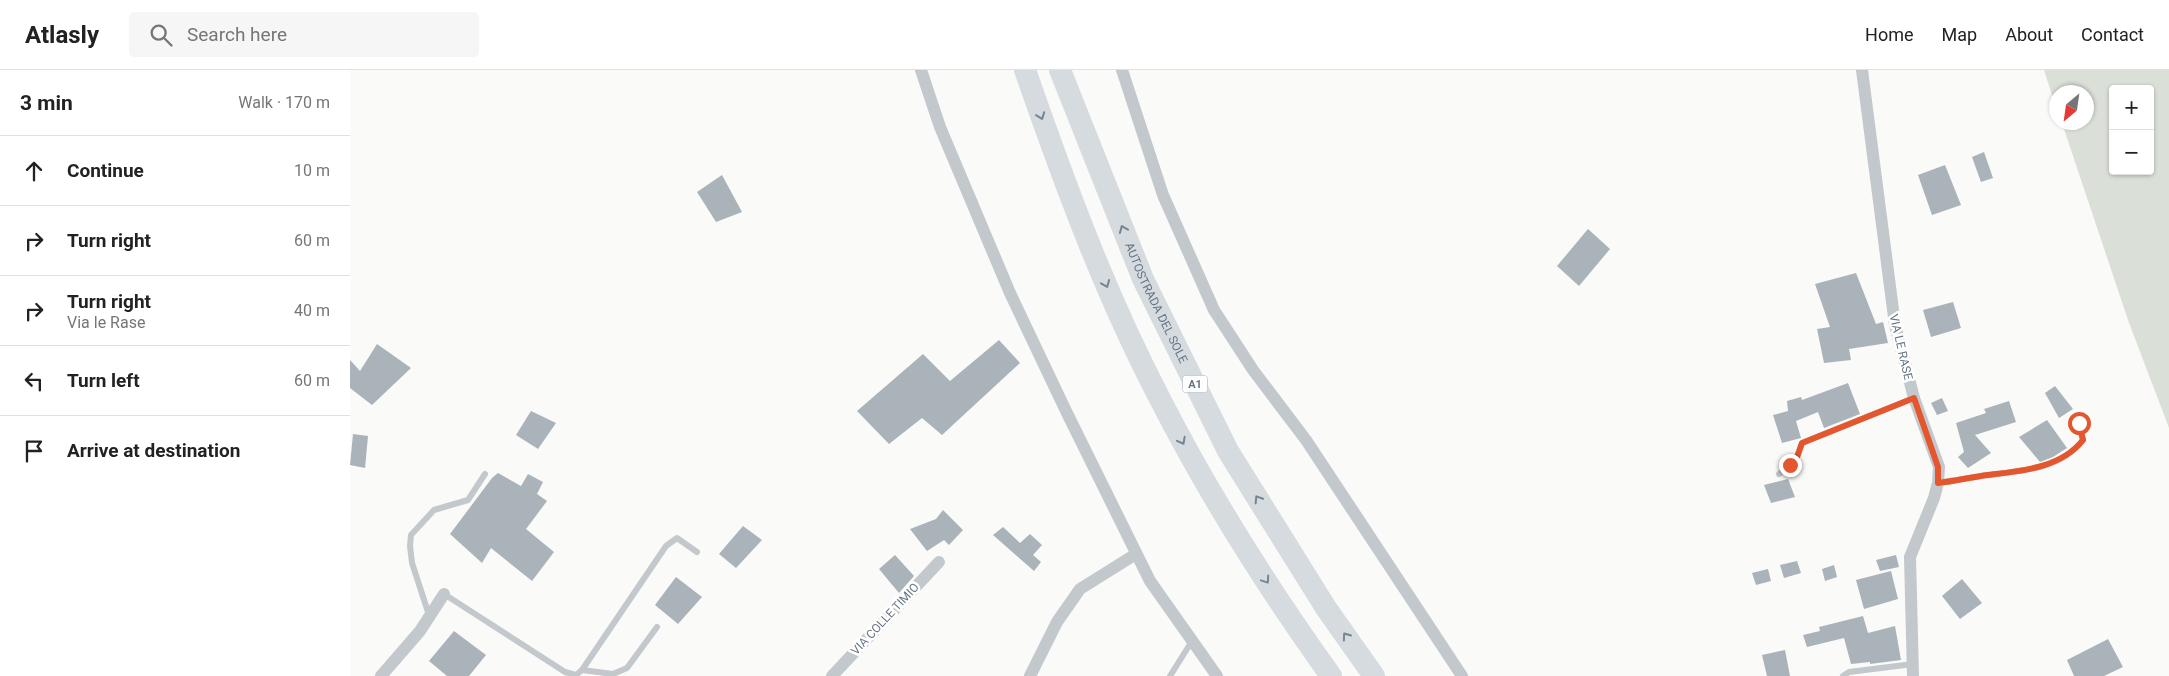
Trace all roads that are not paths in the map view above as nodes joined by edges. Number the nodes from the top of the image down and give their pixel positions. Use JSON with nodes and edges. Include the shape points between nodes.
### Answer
{"nodes":[{"id":1,"x":921,"y":70,"type":"edge"},
{"id":2,"x":1025,"y":70,"type":"edge"},
{"id":3,"x":1060,"y":70,"type":"edge"},
{"id":4,"x":1122,"y":70,"type":"edge"},
{"id":5,"x":1862,"y":70,"type":"edge"},
{"id":6,"x":1914,"y":398,"type":"junction"},
{"id":7,"x":2079,"y":423,"type":"dead end"},
{"id":8,"x":486,"y":474,"type":"dead end"},
{"id":9,"x":1779,"y":474,"type":"dead end"},
{"id":10,"x":1938,"y":483,"type":"junction"},
{"id":11,"x":697,"y":552,"type":"dead end"},
{"id":12,"x":1136,"y":554,"type":"junction"},
{"id":13,"x":939,"y":562,"type":"dead end"},
{"id":14,"x":444,"y":594,"type":"joint"},
{"id":15,"x":430,"y":616,"type":"junction"},
{"id":16,"x":657,"y":627,"type":"dead end"},
{"id":17,"x":1192,"y":641,"type":"junction"},
{"id":18,"x":582,"y":670,"type":"junction"},
{"id":19,"x":1913,"y":670,"type":"edge"},
{"id":20,"x":381,"y":676,"type":"edge"},
{"id":21,"x":832,"y":676,"type":"edge"},
{"id":22,"x":1030,"y":676,"type":"edge"},
{"id":23,"x":1170,"y":676,"type":"edge"},
{"id":24,"x":1217,"y":676,"type":"edge"},
{"id":25,"x":1331,"y":676,"type":"edge"},
{"id":26,"x":1374,"y":676,"type":"edge"},
{"id":27,"x":1462,"y":676,"type":"edge"},
{"id":28,"x":1843,"y":676,"type":"edge"}],
"edges":[{"from":1,"to":12,"type":"street","via":[[940,127],[1010,293]]},
{"from":2,"to":25,"type":"highway","one_way":true,"via":[[1063,178],[1116,306],[1159,398],[1246,548]]},
{"from":26,"to":3,"type":"highway","name":"AUTOSTRADA DEL SOLE","number":"A1","one_way":true,"via":[[1326,608],[1228,451],[1143,279]]},
{"from":4,"to":27,"type":"street","via":[[1163,195],[1214,310],[1253,370],[1306,440]]},
{"from":5,"to":6,"type":"street","name":"VIA LE RASE","via":[[1894,325]]},
{"from":6,"to":9,"type":"lane","via":[[1802,443],[1796,460]]},
{"from":6,"to":10,"type":"street","name":"VIA LE RASE","via":[[1938,467]]},
{"from":7,"to":10,"type":"lane","via":[[2083,440],[2075,450],[2040,467]]},
{"from":8,"to":15,"type":"lane","via":[[468,500],[434,510],[411,535],[412,563]]},
{"from":10,"to":19,"type":"street","name":"VIA LE RASE","via":[[1910,557]]},
{"from":11,"to":18,"type":"lane","via":[[677,538],[666,546]]},
{"from":12,"to":17,"type":"street","via":[[1150,581]]},
{"from":12,"to":22,"type":"street","via":[[1080,589],[1057,622]]},
{"from":13,"to":21,"type":"street","name":"VIA COLLE TIMIO"},
{"from":14,"to":15,"type":"street"},
{"from":14,"to":18,"type":"lane","via":[[565,672],[576,675]]},
{"from":15,"to":20,"type":"street"},
{"from":16,"to":18,"type":"lane","via":[[627,668],[613,674]]},
{"from":17,"to":23,"type":"lane"},
{"from":17,"to":24,"type":"street"},
{"from":19,"to":28,"type":"lane","via":[[1849,672]]}]}
